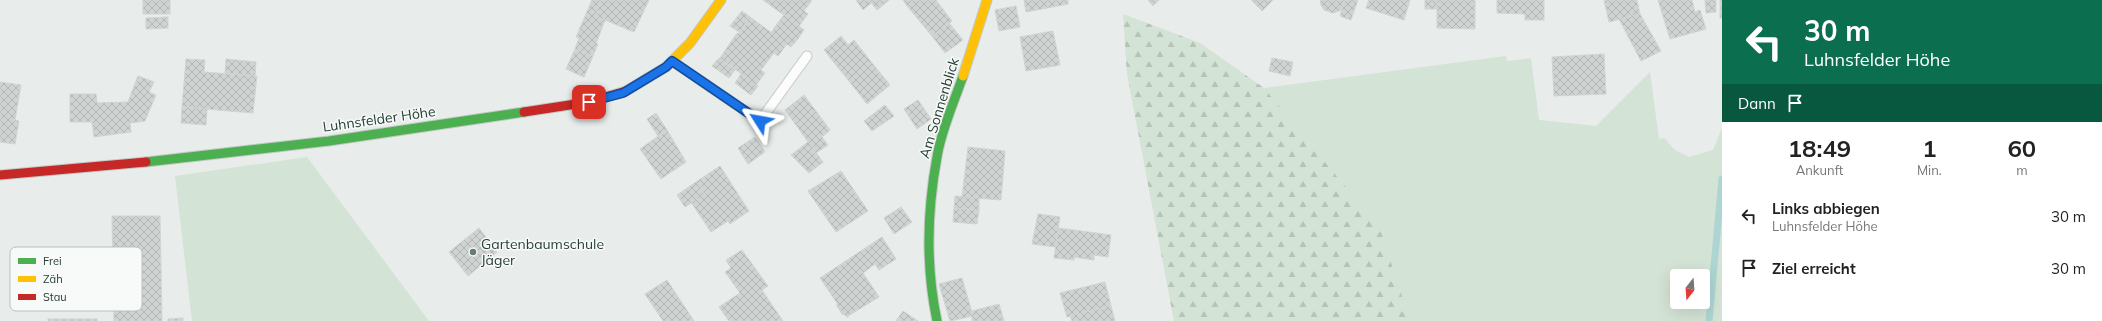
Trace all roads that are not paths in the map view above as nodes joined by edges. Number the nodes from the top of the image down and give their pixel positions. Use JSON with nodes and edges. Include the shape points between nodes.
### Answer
{"nodes":[{"id":1,"x":721,"y":0,"type":"edge"},
{"id":2,"x":987,"y":0,"type":"edge"},
{"id":3,"x":807,"y":56,"type":"dead end"},
{"id":4,"x":672,"y":61,"type":"junction"},
{"id":5,"x":0,"y":174,"type":"edge"},
{"id":6,"x":937,"y":321,"type":"edge"}],
"edges":[{"from":1,"to":4,"type":"street","name":"Luhnsfelder Höhe","via":[[690,43]]},
{"from":2,"to":6,"type":"street","name":"Am Sonnenblick","via":[[937,156],[930,213],[931,291]]},
{"from":3,"to":4,"type":"lane","via":[[760,121]]},
{"from":4,"to":5,"type":"street","name":"Luhnsfelder Höhe","via":[[623,93],[589,102],[337,140],[210,156]]}]}
